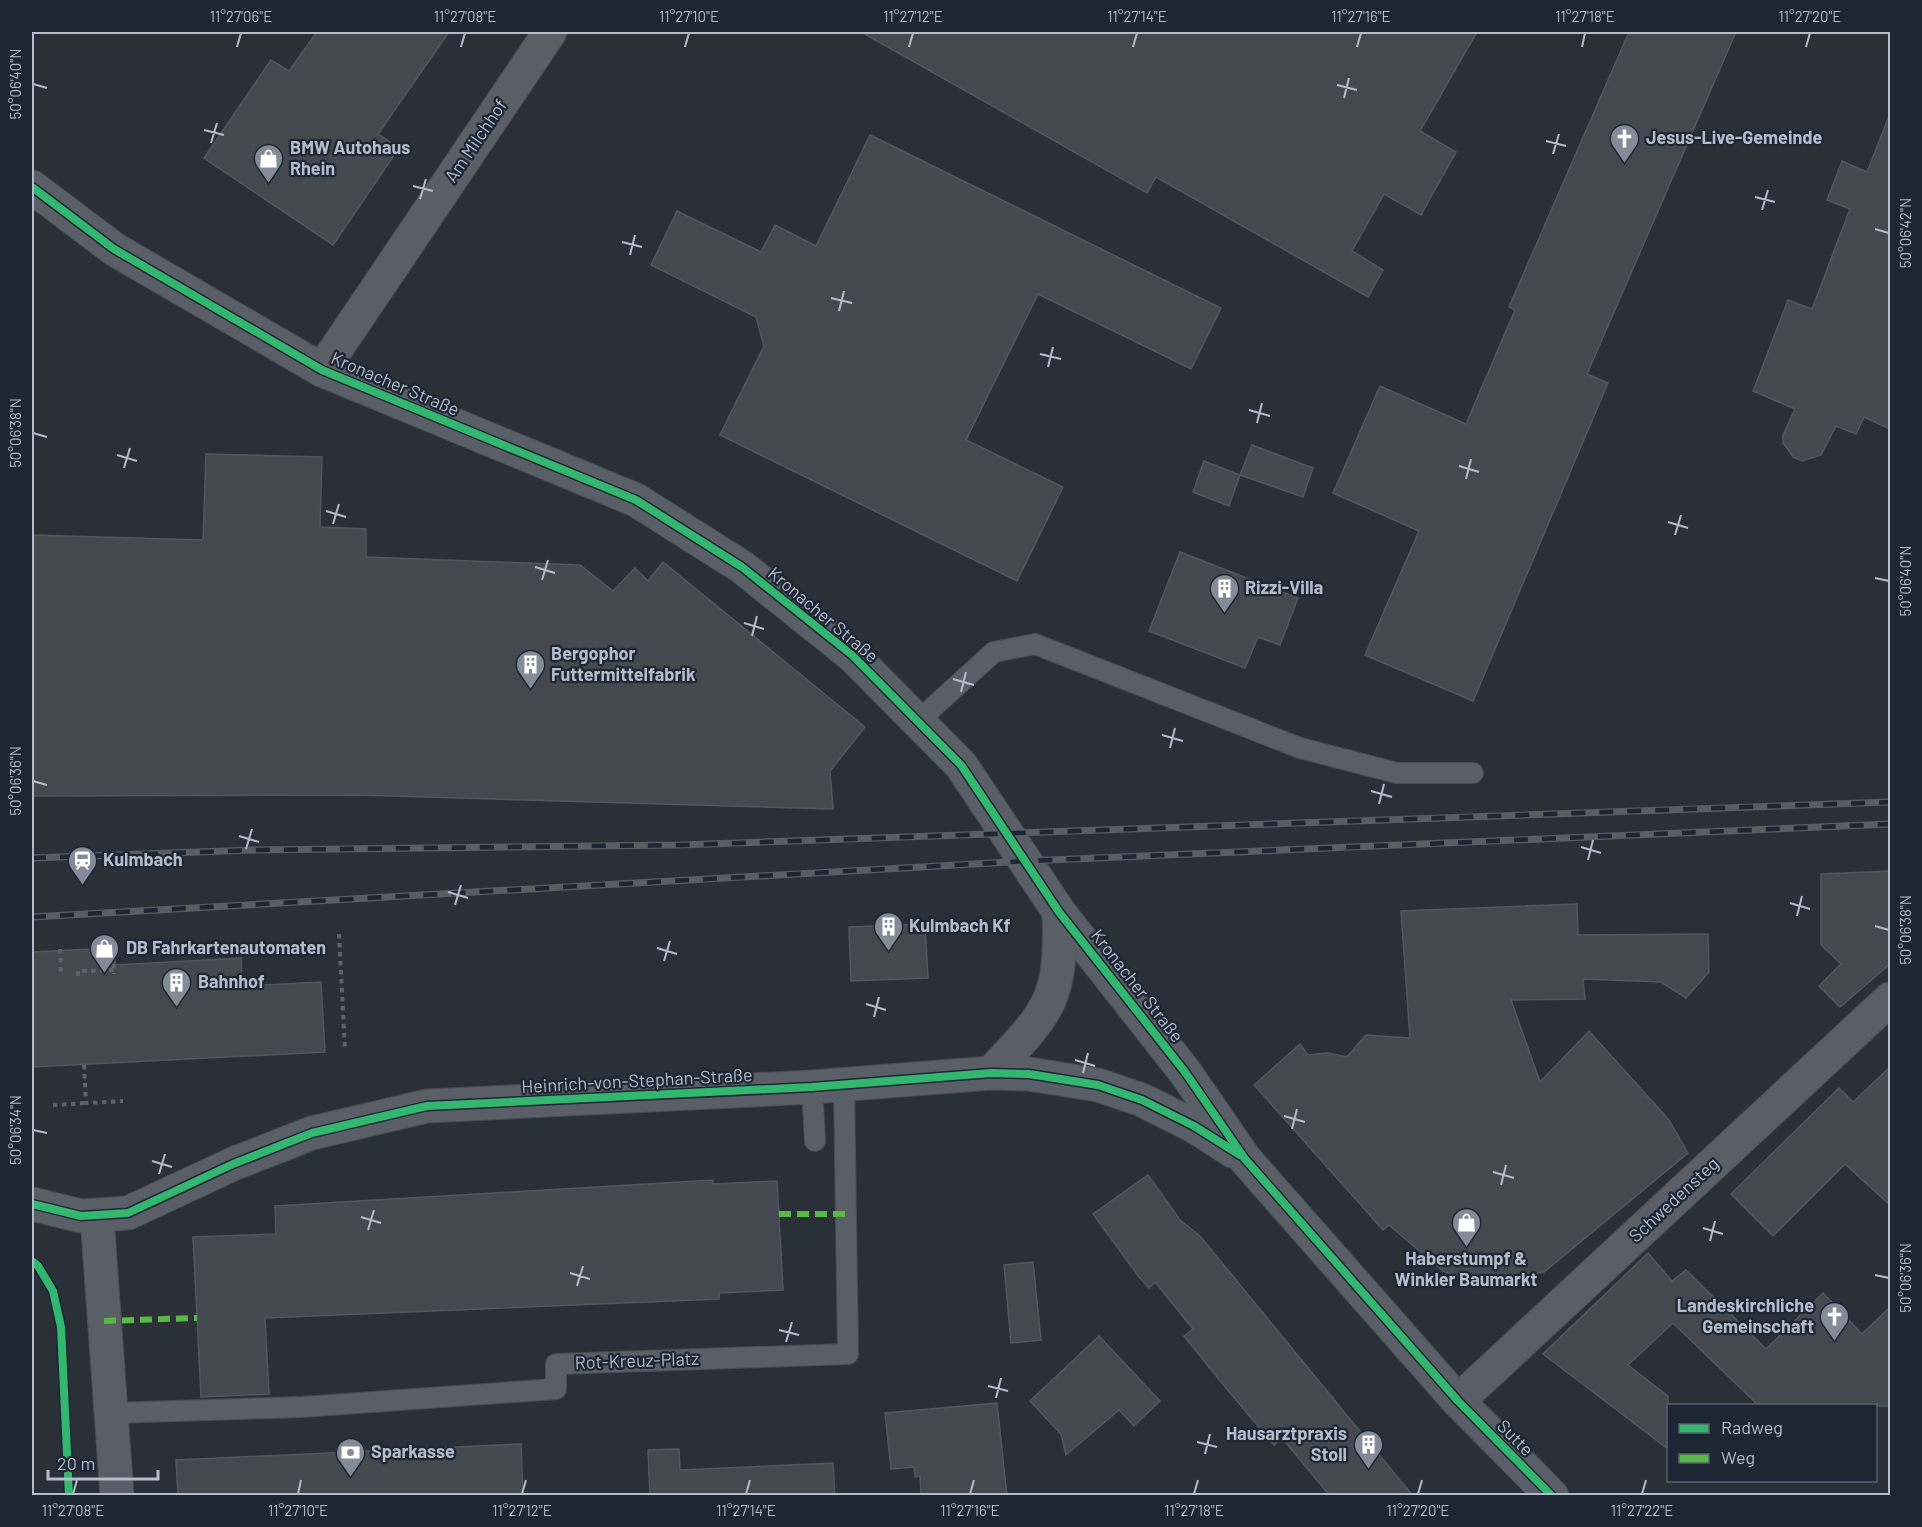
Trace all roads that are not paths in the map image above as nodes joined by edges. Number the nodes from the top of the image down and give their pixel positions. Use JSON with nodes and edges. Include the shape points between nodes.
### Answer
{"nodes":[{"id":1,"x":550,"y":32,"type":"edge"},
{"id":2,"x":32,"y":187,"type":"edge"},
{"id":3,"x":322,"y":370,"type":"junction"},
{"id":4,"x":919,"y":720,"type":"junction"},
{"id":5,"x":1473,"y":773,"type":"dead end"},
{"id":6,"x":1059,"y":912,"type":"junction"},
{"id":7,"x":1890,"y":999,"type":"edge"},
{"id":8,"x":991,"y":1073,"type":"junction"},
{"id":9,"x":828,"y":1086,"type":"junction"},
{"id":10,"x":815,"y":1141,"type":"dead end"},
{"id":11,"x":1245,"y":1159,"type":"junction"},
{"id":12,"x":32,"y":1204,"type":"edge"},
{"id":13,"x":97,"y":1217,"type":"junction"},
{"id":14,"x":1458,"y":1401,"type":"junction"},
{"id":15,"x":111,"y":1413,"type":"junction"},
{"id":16,"x":117,"y":1496,"type":"edge"},
{"id":17,"x":1551,"y":1496,"type":"edge"}],
"edges":[{"from":1,"to":3,"type":"street","name":"Am Milchhof"},
{"from":2,"to":3,"type":"street","name":"Kronacher Straße","via":[[114,249]]},
{"from":3,"to":4,"type":"street","name":"Kronacher Straße","via":[[636,500],[742,567],[852,655]]},
{"from":4,"to":5,"type":"lane","via":[[994,652],[1035,644],[1300,748],[1397,773]]},
{"from":4,"to":6,"type":"street","name":"Kronacher Straße","via":[[962,765]]},
{"from":6,"to":8,"type":"street","name":"Kronacher Straße","via":[[1057,984],[1031,1030]]},
{"from":6,"to":11,"type":"street","name":"Kronacher Straße","via":[[1185,1072]]},
{"from":7,"to":14,"type":"street","name":"Schwedensteg"},
{"from":8,"to":9,"type":"street","name":"Heinrich-von-Stephan-Straße"},
{"from":8,"to":11,"type":"street","name":"Heinrich-von-Stephan-Straße","via":[[1098,1084],[1194,1126]]},
{"from":9,"to":10,"type":"lane"},
{"from":9,"to":13,"type":"street","name":"Heinrich-von-Stephan-Straße","via":[[427,1106],[312,1133],[233,1164],[128,1213]]},
{"from":9,"to":15,"type":"lane","name":"Rot-Kreuz-Platz","via":[[848,1354],[556,1364],[556,1389],[302,1407]]},
{"from":11,"to":14,"type":"street","name":"Kronacher Straße"},
{"from":12,"to":13,"type":"street","name":"Heinrich-von-Stephan-Straße","via":[[56,1212]]},
{"from":13,"to":15,"type":"street"},
{"from":14,"to":17,"type":"street","name":"Sutte"},
{"from":15,"to":16,"type":"street"}]}
